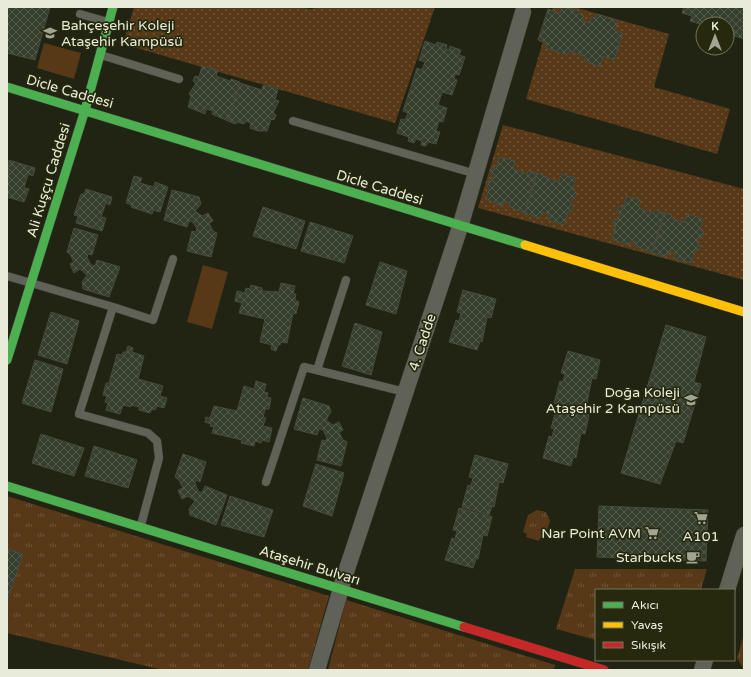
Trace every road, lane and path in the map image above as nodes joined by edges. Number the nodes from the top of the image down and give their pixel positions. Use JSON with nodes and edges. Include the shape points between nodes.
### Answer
{"nodes":[{"id":1,"x":113,"y":7,"type":"edge"},
{"id":2,"x":523,"y":12,"type":"dead end"},
{"id":3,"x":80,"y":14,"type":"dead end"},
{"id":4,"x":109,"y":23,"type":"junction"},
{"id":5,"x":100,"y":55,"type":"junction"},
{"id":6,"x":179,"y":79,"type":"dead end"},
{"id":7,"x":7,"y":87,"type":"edge"},
{"id":8,"x":85,"y":110,"type":"junction"},
{"id":9,"x":293,"y":121,"type":"dead end"},
{"id":10,"x":476,"y":174,"type":"junction"},
{"id":11,"x":460,"y":227,"type":"junction"},
{"id":12,"x":173,"y":259,"type":"dead end"},
{"id":13,"x":7,"y":276,"type":"edge"},
{"id":14,"x":346,"y":280,"type":"dead end"},
{"id":15,"x":31,"y":282,"type":"junction"},
{"id":16,"x":113,"y":306,"type":"junction"},
{"id":17,"x":744,"y":312,"type":"edge"},
{"id":18,"x":7,"y":360,"type":"edge"},
{"id":19,"x":317,"y":370,"type":"junction"},
{"id":20,"x":405,"y":392,"type":"junction"},
{"id":21,"x":266,"y":482,"type":"dead end"},
{"id":22,"x":7,"y":486,"type":"edge"},
{"id":23,"x":140,"y":527,"type":"junction"},
{"id":24,"x":744,"y":535,"type":"edge"},
{"id":25,"x":340,"y":589,"type":"junction"},
{"id":26,"x":727,"y":589,"type":"edge"},
{"id":27,"x":567,"y":659,"type":"junction"},
{"id":28,"x":593,"y":668,"type":"edge"},
{"id":29,"x":317,"y":670,"type":"edge"},
{"id":30,"x":570,"y":670,"type":"edge"},
{"id":31,"x":604,"y":670,"type":"edge"}],
"edges":[{"from":1,"to":4,"type":"street","name":"Ali Kuşçu Caddesi"},
{"from":2,"to":10,"type":"street","name":"4. Cadde"},
{"from":3,"to":4,"type":"lane"},
{"from":4,"to":5,"type":"street","name":"Ali Kuşçu Caddesi"},
{"from":5,"to":6,"type":"lane"},
{"from":5,"to":8,"type":"street","name":"Ali Kuşçu Caddesi"},
{"from":7,"to":8,"type":"street","name":"Dicle Caddesi"},
{"from":8,"to":11,"type":"street","name":"Dicle Caddesi"},
{"from":8,"to":15,"type":"street","name":"Ali Kuşçu Caddesi"},
{"from":9,"to":10,"type":"lane"},
{"from":10,"to":11,"type":"street","name":"4. Cadde"},
{"from":11,"to":17,"type":"street","name":"Dicle Caddesi"},
{"from":11,"to":20,"type":"street","name":"4. Cadde"},
{"from":12,"to":16,"type":"lane","via":[[153,320]]},
{"from":13,"to":15,"type":"lane"},
{"from":14,"to":19,"type":"lane"},
{"from":15,"to":16,"type":"lane"},
{"from":15,"to":18,"type":"street","name":"Ali Kuşçu Caddesi"},
{"from":16,"to":23,"type":"lane","via":[[79,414],[148,433],[157,441],[159,458]]},
{"from":19,"to":20,"type":"lane"},
{"from":19,"to":21,"type":"lane","via":[[304,367]]},
{"from":20,"to":25,"type":"street","name":"4. Cadde"},
{"from":22,"to":23,"type":"street","name":"Ataşehir Bulvarı"},
{"from":23,"to":25,"type":"street","name":"Ataşehir Bulvarı"},
{"from":24,"to":26,"type":"street"},
{"from":25,"to":27,"type":"street","name":"Ataşehir Bulvarı"},
{"from":25,"to":29,"type":"street","name":"4. Cadde"},
{"from":27,"to":28,"type":"street","name":"Ataşehir Bulvarı"},
{"from":27,"to":30,"type":"lane"},
{"from":28,"to":31,"type":"street","name":"Ataşehir Bulvarı"}]}
